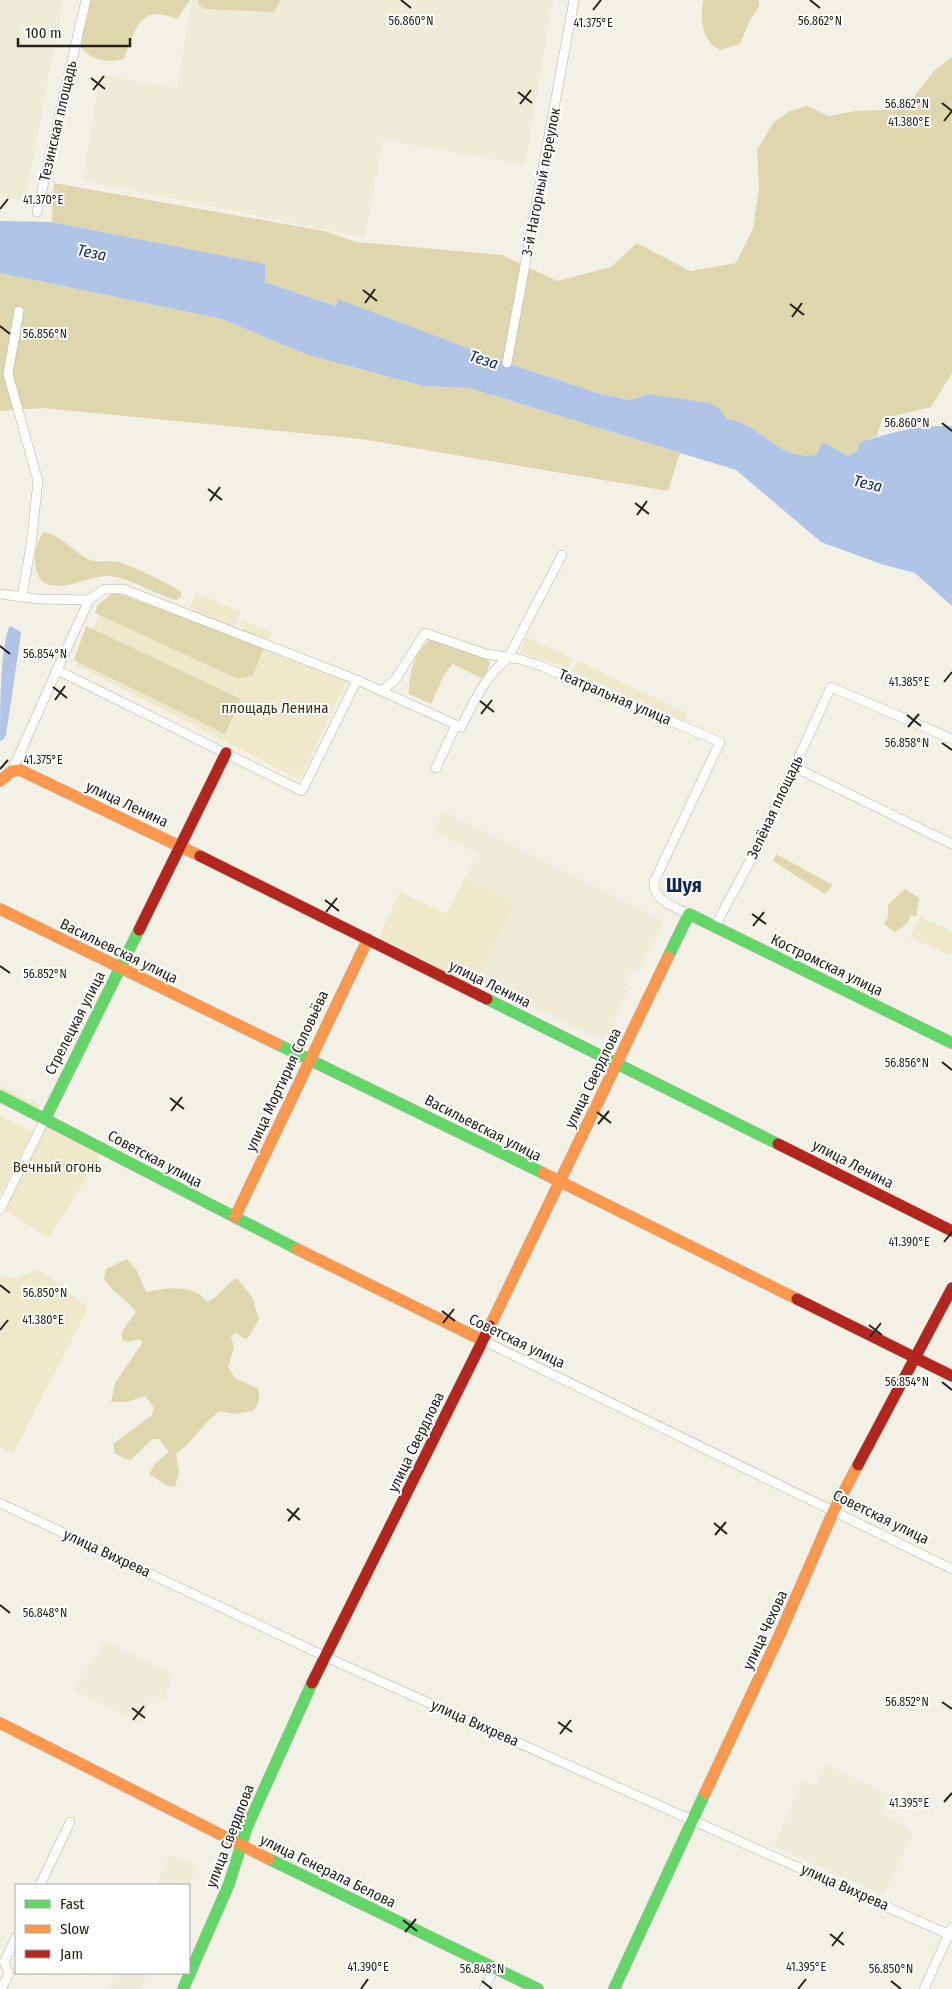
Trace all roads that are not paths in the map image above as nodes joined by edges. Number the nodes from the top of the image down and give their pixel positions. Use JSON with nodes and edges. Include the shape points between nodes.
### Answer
{"nodes":[{"id":1,"x":86,"y":0,"type":"edge"},
{"id":2,"x":574,"y":0,"type":"edge"},
{"id":3,"x":37,"y":212,"type":"dead end"},
{"id":4,"x":19,"y":311,"type":"dead end"},
{"id":5,"x":507,"y":363,"type":"dead end"},
{"id":6,"x":562,"y":554,"type":"dead end"},
{"id":7,"x":0,"y":594,"type":"edge"},
{"id":8,"x":22,"y":596,"type":"junction"},
{"id":9,"x":89,"y":600,"type":"junction"},
{"id":10,"x":508,"y":658,"type":"junction"},
{"id":11,"x":58,"y":670,"type":"junction"},
{"id":12,"x":357,"y":680,"type":"junction"},
{"id":13,"x":383,"y":690,"type":"junction"},
{"id":14,"x":459,"y":726,"type":"junction"},
{"id":15,"x":952,"y":738,"type":"edge"},
{"id":16,"x":226,"y":754,"type":"junction"},
{"id":17,"x":794,"y":767,"type":"junction"},
{"id":18,"x":436,"y":768,"type":"dead end"},
{"id":19,"x":12,"y":771,"type":"junction"},
{"id":20,"x":0,"y":781,"type":"edge"},
{"id":21,"x":952,"y":844,"type":"edge"},
{"id":22,"x":180,"y":846,"type":"junction"},
{"id":23,"x":0,"y":909,"type":"edge"},
{"id":24,"x":689,"y":914,"type":"junction"},
{"id":25,"x":715,"y":926,"type":"junction"},
{"id":26,"x":368,"y":939,"type":"junction"},
{"id":27,"x":120,"y":969,"type":"junction"},
{"id":28,"x":952,"y":1043,"type":"edge"},
{"id":29,"x":310,"y":1058,"type":"junction"},
{"id":30,"x":618,"y":1063,"type":"junction"},
{"id":31,"x":0,"y":1096,"type":"edge"},
{"id":32,"x":45,"y":1119,"type":"junction"},
{"id":33,"x":558,"y":1182,"type":"junction"},
{"id":34,"x":0,"y":1210,"type":"edge"},
{"id":35,"x":235,"y":1218,"type":"junction"},
{"id":36,"x":952,"y":1231,"type":"edge"},
{"id":37,"x":952,"y":1288,"type":"edge"},
{"id":38,"x":482,"y":1340,"type":"junction"},
{"id":39,"x":916,"y":1359,"type":"junction"},
{"id":40,"x":952,"y":1376,"type":"edge"},
{"id":41,"x":0,"y":1503,"type":"edge"},
{"id":42,"x":834,"y":1510,"type":"junction"},
{"id":43,"x":952,"y":1569,"type":"edge"},
{"id":44,"x":326,"y":1657,"type":"junction"},
{"id":45,"x":0,"y":1723,"type":"edge"},
{"id":46,"x":693,"y":1819,"type":"junction"},
{"id":47,"x":70,"y":1822,"type":"dead end"},
{"id":48,"x":240,"y":1845,"type":"junction"},
{"id":49,"x":40,"y":1884,"type":"edge"},
{"id":50,"x":951,"y":1932,"type":"edge"},
{"id":51,"x":15,"y":1939,"type":"edge"},
{"id":52,"x":495,"y":1968,"type":"junction"},
{"id":53,"x":190,"y":1973,"type":"edge"},
{"id":54,"x":189,"y":1974,"type":"edge"},
{"id":55,"x":1,"y":1989,"type":"edge"},
{"id":56,"x":183,"y":1989,"type":"edge"},
{"id":57,"x":484,"y":1989,"type":"edge"},
{"id":58,"x":538,"y":1989,"type":"edge"},
{"id":59,"x":614,"y":1989,"type":"edge"},
{"id":60,"x":924,"y":1989,"type":"edge"}],
"edges":[{"from":1,"to":3,"type":"street","name":"Тезинская площадь"},
{"from":2,"to":5,"type":"street","name":"3-й Нагорный переулок"},
{"from":4,"to":8,"type":"street","via":[[8,374],[38,481]]},
{"from":6,"to":10,"type":"street"},
{"from":7,"to":8,"type":"street"},
{"from":8,"to":9,"type":"street"},
{"from":9,"to":11,"type":"street"},
{"from":9,"to":12,"type":"street","via":[[104,589],[122,589]]},
{"from":10,"to":13,"type":"street","name":"Театральная улица","via":[[424,633],[395,680]]},
{"from":10,"to":14,"type":"street","via":[[486,679]]},
{"from":10,"to":24,"type":"street","name":"Театральная улица","via":[[541,666],[720,742],[654,882],[654,890],[661,900]]},
{"from":11,"to":16,"type":"street"},
{"from":11,"to":19,"type":"street"},
{"from":12,"to":13,"type":"street"},
{"from":12,"to":16,"type":"street","via":[[302,791]]},
{"from":13,"to":14,"type":"street"},
{"from":14,"to":18,"type":"street"},
{"from":15,"to":17,"type":"street","name":"Зелёная площадь","via":[[831,687]]},
{"from":16,"to":22,"type":"street","name":"Стрелецкая улица"},
{"from":17,"to":21,"type":"street"},
{"from":17,"to":25,"type":"street","name":"Зелёная площадь"},
{"from":19,"to":20,"type":"street"},
{"from":19,"to":22,"type":"street","name":"улица Ленина","via":[[20,770]]},
{"from":22,"to":26,"type":"street","name":"улица Ленина"},
{"from":22,"to":27,"type":"street","name":"Стрелецкая улица"},
{"from":23,"to":27,"type":"street","name":"Васильевская улица"},
{"from":24,"to":25,"type":"street","name":"Костромская улица"},
{"from":24,"to":30,"type":"street","name":"улица Свердлова"},
{"from":25,"to":28,"type":"street","name":"Костромская улица"},
{"from":26,"to":29,"type":"street","name":"улица Мортирия Соловьёва"},
{"from":26,"to":30,"type":"street","name":"улица Ленина"},
{"from":27,"to":29,"type":"street","name":"Васильевская улица"},
{"from":27,"to":32,"type":"street","name":"Стрелецкая улица"},
{"from":29,"to":33,"type":"street","name":"Васильевская улица"},
{"from":29,"to":35,"type":"street","name":"улица Мортирия Соловьёва"},
{"from":30,"to":33,"type":"street","name":"улица Свердлова"},
{"from":30,"to":36,"type":"street","name":"улица Ленина"},
{"from":31,"to":32,"type":"street","name":"Советская улица"},
{"from":32,"to":34,"type":"street"},
{"from":32,"to":35,"type":"street","name":"Советская улица"},
{"from":33,"to":38,"type":"street","name":"улица Свердлова"},
{"from":33,"to":39,"type":"street","name":"Васильевская улица"},
{"from":35,"to":38,"type":"street","name":"Советская улица"},
{"from":37,"to":39,"type":"street","name":"улица Чехова"},
{"from":38,"to":42,"type":"street","name":"Советская улица"},
{"from":38,"to":44,"type":"street","name":"улица Свердлова"},
{"from":39,"to":40,"type":"street","name":"Васильевская улица"},
{"from":39,"to":42,"type":"street","name":"улица Чехова"},
{"from":41,"to":44,"type":"street","name":"улица Вихрева"},
{"from":42,"to":43,"type":"street","name":"Советская улица"},
{"from":42,"to":46,"type":"street","name":"улица Чехова"},
{"from":44,"to":46,"type":"street","name":"улица Вихрева"},
{"from":44,"to":48,"type":"street","name":"улица Свердлова"},
{"from":45,"to":48,"type":"street","name":"улица Генерала Белова"},
{"from":46,"to":50,"type":"street","name":"улица Вихрева"},
{"from":46,"to":59,"type":"street","name":"улица Чехова"},
{"from":47,"to":49,"type":"street"},
{"from":48,"to":52,"type":"street","name":"улица Генерала Белова"},
{"from":48,"to":53,"type":"street","name":"улица Свердлова","via":[[228,1884]]},
{"from":50,"to":60,"type":"street"},
{"from":51,"to":55,"type":"street","via":[[4,1962],[8,1974]]},
{"from":52,"to":57,"type":"street"},
{"from":52,"to":58,"type":"street","name":"улица Генерала Белова"},
{"from":54,"to":56,"type":"street","name":"улица Свердлова"}]}
